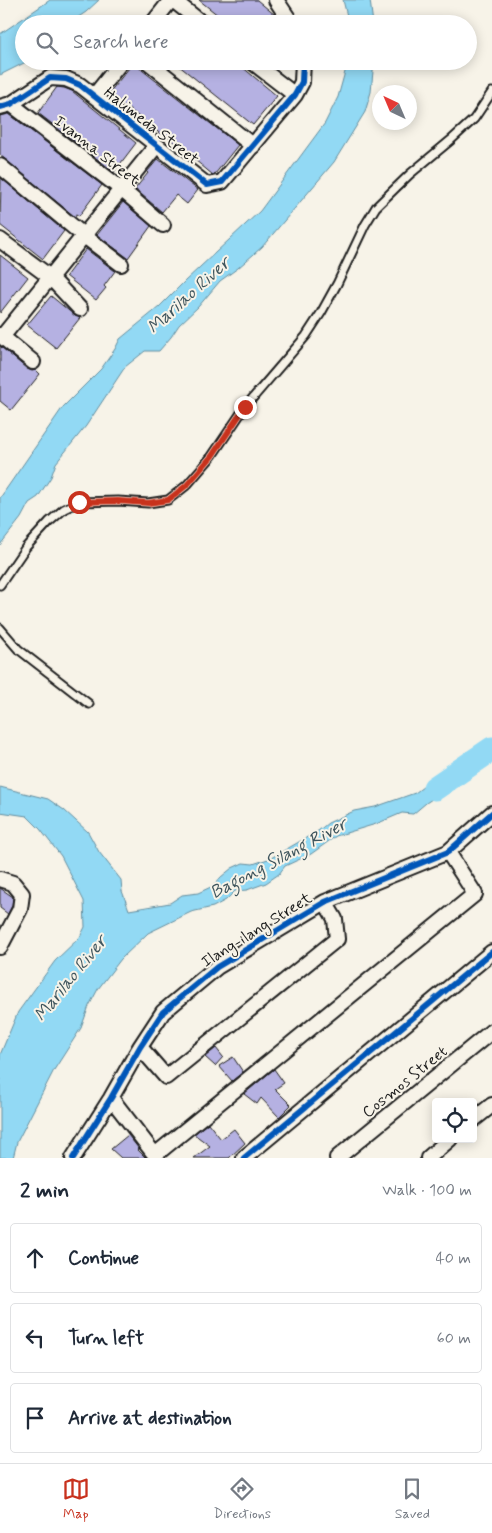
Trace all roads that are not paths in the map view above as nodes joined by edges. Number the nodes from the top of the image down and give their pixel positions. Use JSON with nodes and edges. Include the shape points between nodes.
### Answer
{"nodes":[{"id":1,"x":172,"y":0,"type":"edge"},
{"id":2,"x":276,"y":0,"type":"edge"},
{"id":3,"x":160,"y":15,"type":"edge"},
{"id":4,"x":191,"y":15,"type":"edge"},
{"id":5,"x":286,"y":15,"type":"edge"},
{"id":6,"x":115,"y":70,"type":"edge"},
{"id":7,"x":158,"y":70,"type":"edge"},
{"id":8,"x":262,"y":70,"type":"edge"},
{"id":9,"x":303,"y":70,"type":"edge"},
{"id":10,"x":492,"y":92,"type":"edge"},
{"id":11,"x":94,"y":96,"type":"junction"},
{"id":12,"x":295,"y":96,"type":"junction"},
{"id":13,"x":5,"y":105,"type":"edge"},
{"id":14,"x":156,"y":146,"type":"junction"},
{"id":15,"x":253,"y":146,"type":"junction"},
{"id":16,"x":0,"y":166,"type":"edge"},
{"id":17,"x":120,"y":188,"type":"junction"},
{"id":18,"x":163,"y":224,"type":"dead end"},
{"id":19,"x":83,"y":235,"type":"junction"},
{"id":20,"x":0,"y":240,"type":"edge"},
{"id":21,"x":121,"y":264,"type":"dead end"},
{"id":22,"x":50,"y":277,"type":"junction"},
{"id":23,"x":80,"y":309,"type":"dead end"},
{"id":24,"x":1,"y":336,"type":"edge"},
{"id":25,"x":32,"y":362,"type":"dead end"},
{"id":26,"x":0,"y":585,"type":"edge"},
{"id":27,"x":0,"y":628,"type":"edge"},
{"id":28,"x":89,"y":704,"type":"dead end"},
{"id":29,"x":492,"y":813,"type":"edge"},
{"id":30,"x":448,"y":852,"type":"junction"},
{"id":31,"x":0,"y":879,"type":"edge"},
{"id":32,"x":325,"y":902,"type":"junction"},
{"id":33,"x":0,"y":947,"type":"edge"},
{"id":34,"x":492,"y":952,"type":"edge"},
{"id":35,"x":492,"y":1031,"type":"edge"},
{"id":36,"x":140,"y":1047,"type":"junction"},
{"id":37,"x":110,"y":1098,"type":"junction"},
{"id":38,"x":492,"y":1105,"type":"edge"},
{"id":39,"x":477,"y":1117,"type":"edge"},
{"id":40,"x":445,"y":1143,"type":"edge"},
{"id":41,"x":80,"y":1155,"type":"edge"},
{"id":42,"x":244,"y":1158,"type":"edge"},
{"id":43,"x":337,"y":1158,"type":"edge"},
{"id":44,"x":428,"y":1158,"type":"edge"}],
"edges":[{"from":1,"to":3,"type":"street"},
{"from":1,"to":4,"type":"street"},
{"from":2,"to":5,"type":"street"},
{"from":6,"to":11,"type":"street"},
{"from":7,"to":15,"type":"street"},
{"from":8,"to":12,"type":"street"},
{"from":9,"to":12,"type":"street","via":[[302,82]]},
{"from":10,"to":26,"type":"lane","via":[[474,119],[376,207],[322,312],[306,336],[245,407],[212,456],[187,485],[168,500],[148,503],[79,502],[64,509],[26,547]]},
{"from":11,"to":13,"type":"street","name":"Halimeda Street","via":[[66,79],[50,78]]},
{"from":11,"to":14,"type":"street","name":"Halimeda Street"},
{"from":12,"to":15,"type":"street"},
{"from":13,"to":17,"type":"street","name":"Ivanna Street"},
{"from":14,"to":15,"type":"street","name":"Halimeda Street","via":[[207,185],[222,182]]},
{"from":14,"to":17,"type":"street"},
{"from":16,"to":19,"type":"street"},
{"from":17,"to":18,"type":"street","name":"Ivanna Street"},
{"from":17,"to":19,"type":"street"},
{"from":19,"to":21,"type":"street"},
{"from":19,"to":22,"type":"street"},
{"from":20,"to":22,"type":"street"},
{"from":22,"to":23,"type":"street"},
{"from":22,"to":24,"type":"street"},
{"from":24,"to":25,"type":"street"},
{"from":27,"to":28,"type":"lane","via":[[18,650]]},
{"from":29,"to":30,"type":"street","name":"Ilang-ilang Street"},
{"from":30,"to":32,"type":"street","name":"Ilang-ilang Street"},
{"from":30,"to":37,"type":"street","via":[[474,894],[155,1154]]},
{"from":31,"to":33,"type":"street","via":[[13,883],[22,894],[20,909]]},
{"from":32,"to":36,"type":"street","name":"Ilang-ilang Street","via":[[217,967],[163,1012]]},
{"from":32,"to":36,"type":"street","via":[[335,920],[337,940],[166,1077]]},
{"from":34,"to":42,"type":"street"},
{"from":35,"to":43,"type":"street","name":"Cosmos Street"},
{"from":36,"to":37,"type":"street","name":"Ilang-ilang Street"},
{"from":37,"to":41,"type":"street","name":"Ilang-ilang Street"},
{"from":38,"to":39,"type":"street"},
{"from":40,"to":44,"type":"street"}]}
